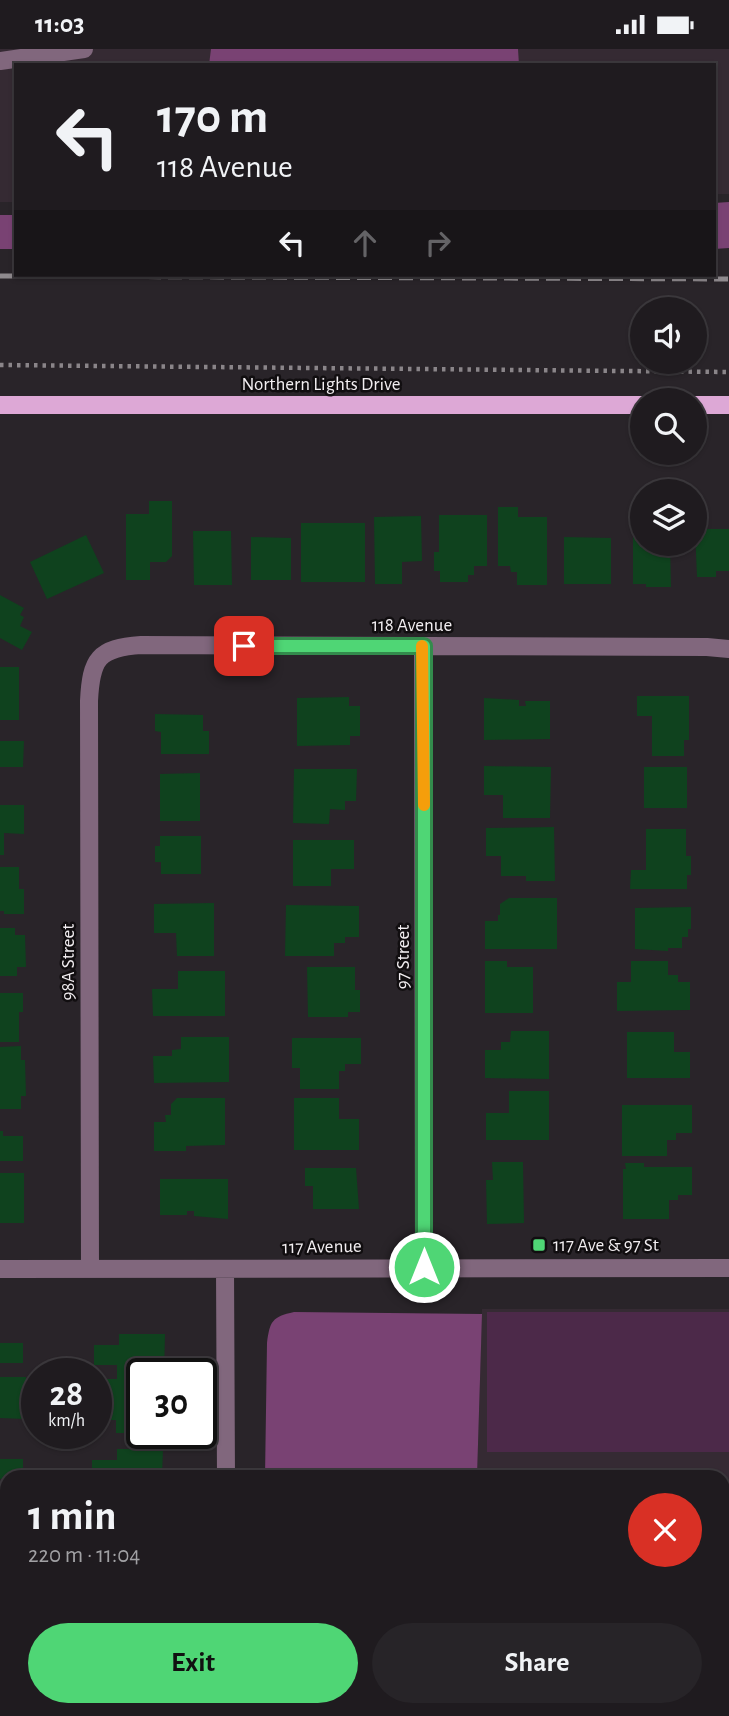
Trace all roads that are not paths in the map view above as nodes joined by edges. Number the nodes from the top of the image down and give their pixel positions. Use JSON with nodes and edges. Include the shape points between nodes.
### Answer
{"nodes":[{"id":1,"x":84,"y":49,"type":"edge"},
{"id":2,"x":0,"y":61,"type":"edge"},
{"id":3,"x":0,"y":405,"type":"edge"},
{"id":4,"x":630,"y":405,"type":"edge"},
{"id":5,"x":707,"y":405,"type":"edge"},
{"id":6,"x":729,"y":405,"type":"edge"},
{"id":7,"x":424,"y":646,"type":"junction"},
{"id":8,"x":729,"y":649,"type":"edge"},
{"id":9,"x":99,"y":658,"type":"joint"},
{"id":10,"x":424,"y":1267,"type":"junction"},
{"id":11,"x":729,"y":1268,"type":"edge"},
{"id":12,"x":0,"y":1269,"type":"edge"},
{"id":13,"x":90,"y":1269,"type":"junction"},
{"id":14,"x":225,"y":1269,"type":"junction"},
{"id":15,"x":226,"y":1470,"type":"edge"}],
"edges":[{"from":1,"to":2,"type":"street"},
{"from":3,"to":4,"type":"main road","name":"Northern Lights Drive"},
{"from":5,"to":6,"type":"main road"},
{"from":7,"to":8,"type":"street","name":"118 Avenue"},
{"from":7,"to":9,"type":"street","name":"118 Avenue","via":[[141,645],[117,647]]},
{"from":7,"to":10,"type":"street","name":"97 Street"},
{"from":9,"to":13,"type":"street","name":"98A Street","via":[[90,676],[89,701]]},
{"from":10,"to":11,"type":"street","name":"117 Avenue"},
{"from":10,"to":14,"type":"street","name":"117 Avenue"},
{"from":12,"to":13,"type":"street","name":"117 Avenue"},
{"from":13,"to":14,"type":"street","name":"117 Avenue"},
{"from":14,"to":15,"type":"street"}]}
